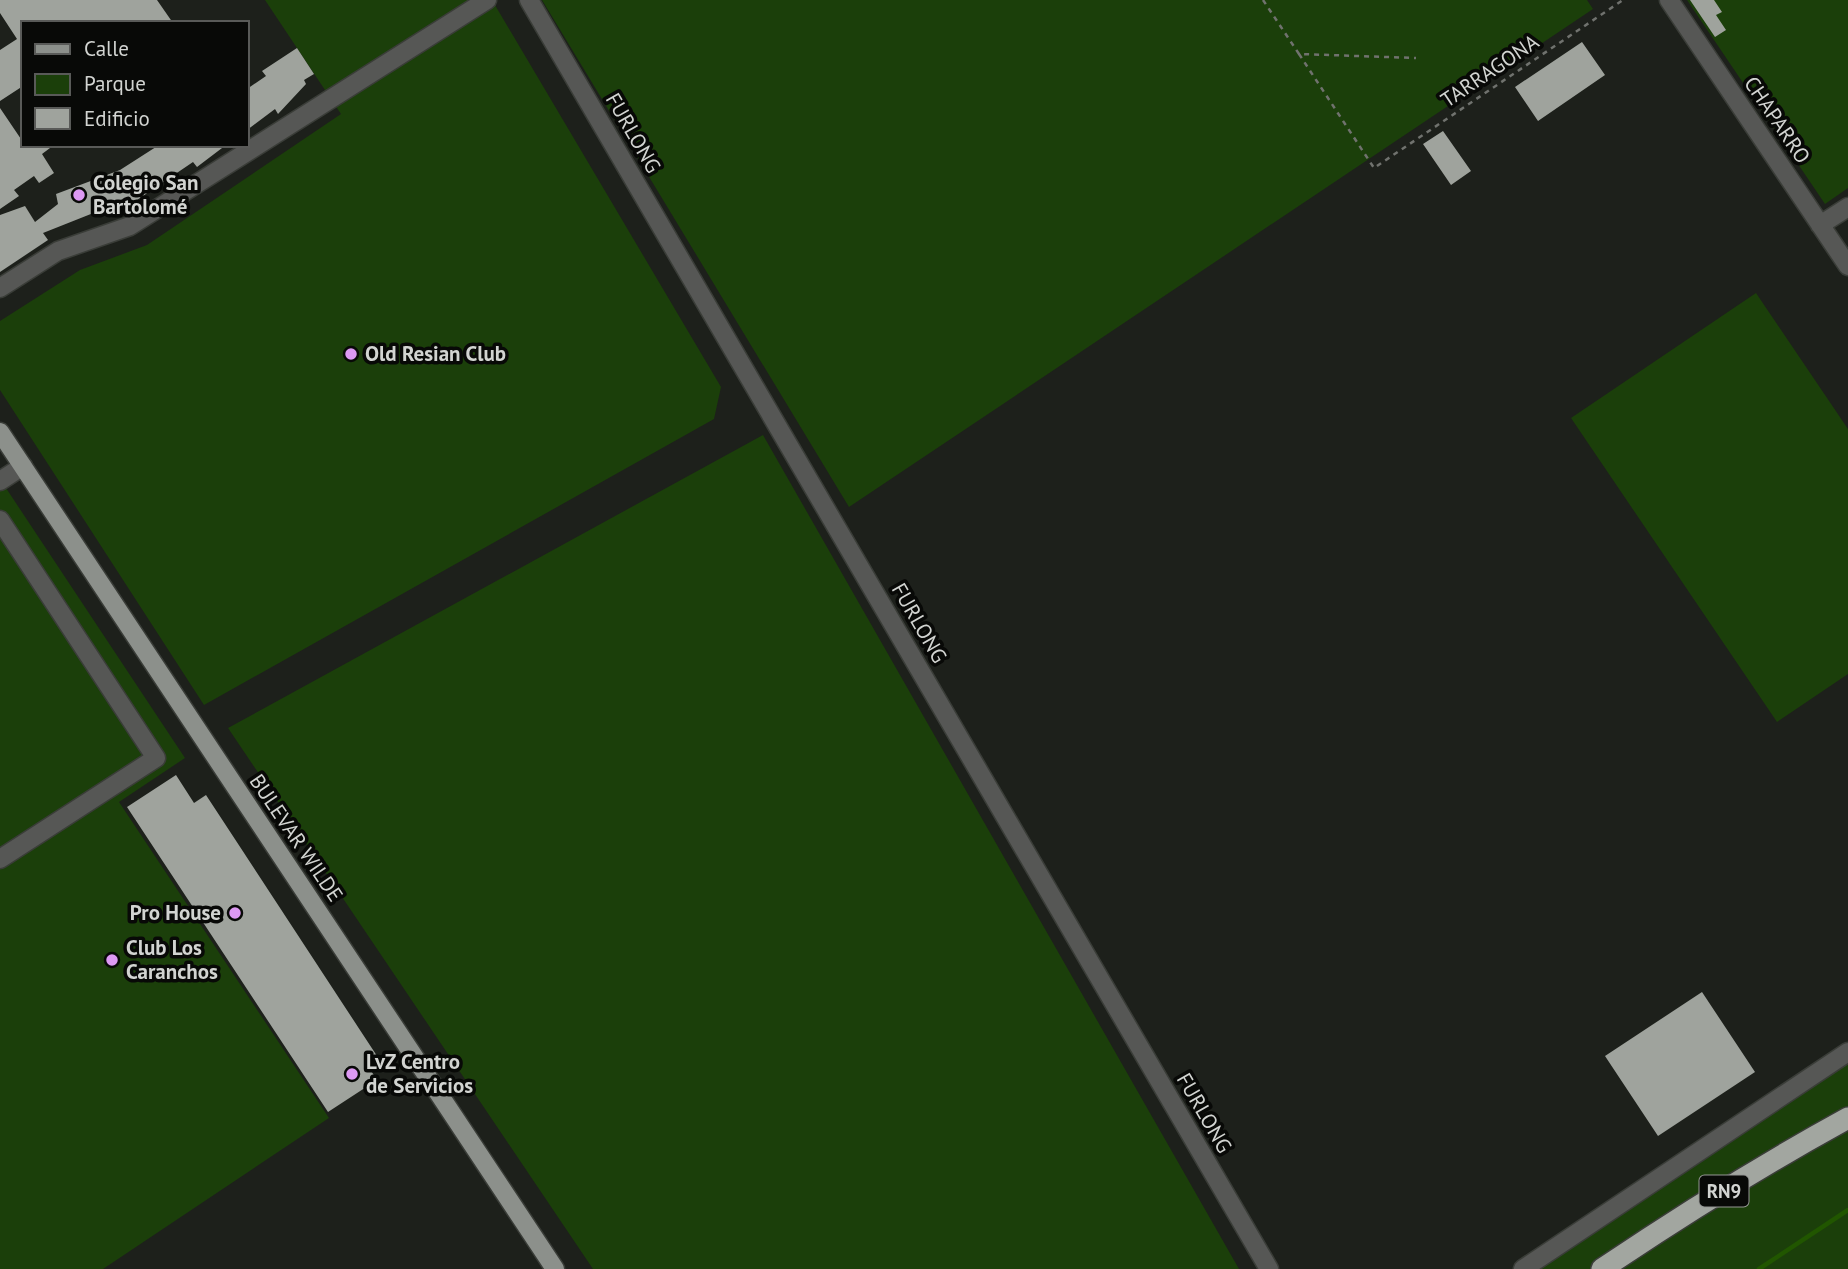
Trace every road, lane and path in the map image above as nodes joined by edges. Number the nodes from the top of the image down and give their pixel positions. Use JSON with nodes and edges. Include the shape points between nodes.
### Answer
{"nodes":[{"id":1,"x":487,"y":0,"type":"edge"},
{"id":2,"x":529,"y":0,"type":"edge"},
{"id":3,"x":1263,"y":0,"type":"edge"},
{"id":4,"x":1623,"y":0,"type":"edge"},
{"id":5,"x":1669,"y":0,"type":"edge"},
{"id":6,"x":1299,"y":54,"type":"junction"},
{"id":7,"x":1416,"y":58,"type":"dead end"},
{"id":8,"x":1848,"y":207,"type":"edge"},
{"id":9,"x":1821,"y":225,"type":"junction"},
{"id":10,"x":1848,"y":266,"type":"edge"},
{"id":11,"x":0,"y":288,"type":"edge"},
{"id":12,"x":0,"y":432,"type":"edge"},
{"id":13,"x":23,"y":466,"type":"junction"},
{"id":14,"x":0,"y":481,"type":"edge"},
{"id":15,"x":0,"y":520,"type":"edge"},
{"id":16,"x":0,"y":859,"type":"edge"},
{"id":17,"x":1848,"y":1052,"type":"edge"},
{"id":18,"x":1848,"y":1118,"type":"edge"},
{"id":19,"x":555,"y":1269,"type":"edge"},
{"id":20,"x":1269,"y":1269,"type":"edge"},
{"id":21,"x":1523,"y":1269,"type":"edge"},
{"id":22,"x":1602,"y":1269,"type":"edge"}],
"edges":[{"from":1,"to":11,"type":"street","via":[[130,226],[58,251]]},
{"from":2,"to":20,"type":"street","name":"FURLONG"},
{"from":3,"to":6,"type":"path"},
{"from":4,"to":6,"type":"path","name":"TARRAGONA","via":[[1374,168]]},
{"from":5,"to":9,"type":"street","name":"CHAPARRO"},
{"from":6,"to":7,"type":"path"},
{"from":8,"to":9,"type":"street"},
{"from":9,"to":10,"type":"street","name":"CHAPARRO"},
{"from":12,"to":13,"type":"main road","name":"BULEVAR WILDE"},
{"from":13,"to":14,"type":"street"},
{"from":13,"to":19,"type":"main road","name":"BULEVAR WILDE"},
{"from":15,"to":16,"type":"street","via":[[156,758]]},
{"from":17,"to":21,"type":"street"},
{"from":18,"to":22,"type":"highway","number":"RN9"}]}
